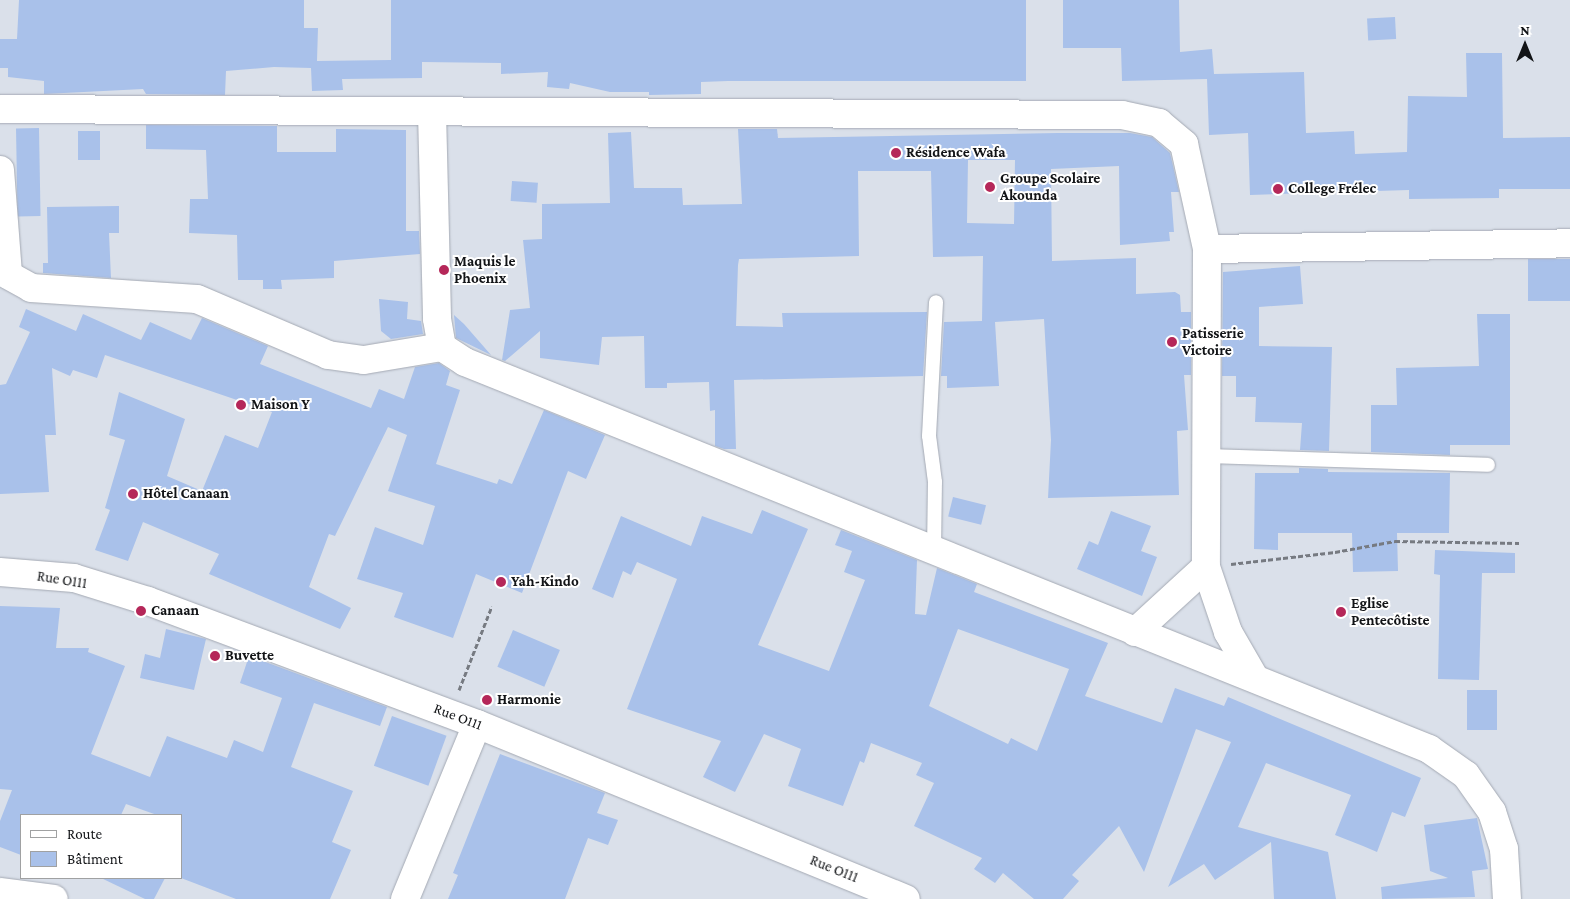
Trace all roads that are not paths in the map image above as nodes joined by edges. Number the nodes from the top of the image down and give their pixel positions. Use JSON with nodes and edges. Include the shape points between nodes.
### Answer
{"nodes":[{"id":1,"x":0,"y":109,"type":"edge"},
{"id":2,"x":432,"y":112,"type":"junction"},
{"id":3,"x":0,"y":170,"type":"edge"},
{"id":4,"x":1570,"y":243,"type":"edge"},
{"id":5,"x":1207,"y":249,"type":"junction"},
{"id":6,"x":936,"y":302,"type":"dead end"},
{"id":7,"x":442,"y":347,"type":"junction"},
{"id":8,"x":1206,"y":456,"type":"junction"},
{"id":9,"x":1488,"y":464,"type":"dead end"},
{"id":10,"x":934,"y":552,"type":"junction"},
{"id":11,"x":1206,"y":566,"type":"junction"},
{"id":12,"x":0,"y":572,"type":"edge"},
{"id":13,"x":1135,"y":632,"type":"junction"},
{"id":14,"x":1254,"y":676,"type":"junction"},
{"id":15,"x":477,"y":724,"type":"junction"},
{"id":16,"x":0,"y":892,"type":"edge"},
{"id":17,"x":54,"y":899,"type":"edge"},
{"id":18,"x":405,"y":899,"type":"edge"},
{"id":19,"x":906,"y":899,"type":"edge"},
{"id":20,"x":1507,"y":899,"type":"edge"}],
"edges":[{"from":1,"to":2,"type":"street"},
{"from":2,"to":5,"type":"street","via":[[1122,115],[1159,123],[1184,144]]},
{"from":2,"to":7,"type":"street","via":[[437,319]]},
{"from":3,"to":7,"type":"street","via":[[8,275],[31,288],[196,299],[328,355],[355,359]]},
{"from":4,"to":5,"type":"street"},
{"from":5,"to":8,"type":"street"},
{"from":6,"to":10,"type":"lane","via":[[929,436],[935,482]]},
{"from":7,"to":10,"type":"street","via":[[465,362]]},
{"from":8,"to":9,"type":"lane"},
{"from":8,"to":11,"type":"street"},
{"from":10,"to":13,"type":"street"},
{"from":11,"to":13,"type":"street"},
{"from":11,"to":14,"type":"street","via":[[1228,632]]},
{"from":12,"to":15,"type":"street","name":"Rue O111","via":[[74,578],[148,601]]},
{"from":13,"to":14,"type":"street"},
{"from":14,"to":20,"type":"street","via":[[1429,749],[1466,774],[1492,812],[1504,849]]},
{"from":15,"to":18,"type":"street"},
{"from":15,"to":19,"type":"street","name":"Rue O111"},
{"from":16,"to":17,"type":"street"}]}
